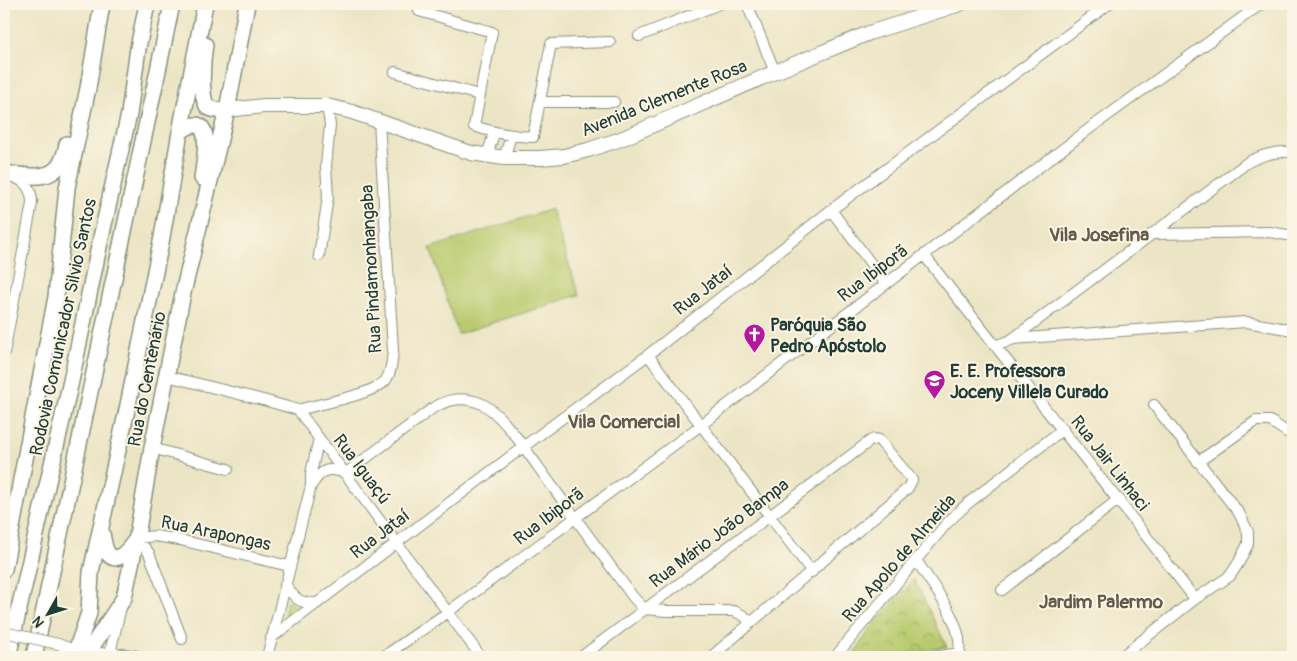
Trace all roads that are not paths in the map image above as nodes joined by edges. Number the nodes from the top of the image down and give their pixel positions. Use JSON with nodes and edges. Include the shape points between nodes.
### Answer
{"nodes":[{"id":1,"x":102,"y":4,"type":"edge"},
{"id":2,"x":148,"y":4,"type":"edge"},
{"id":3,"x":172,"y":4,"type":"edge"},
{"id":4,"x":205,"y":4,"type":"edge"},
{"id":5,"x":210,"y":4,"type":"edge"},
{"id":6,"x":246,"y":4,"type":"edge"},
{"id":7,"x":719,"y":4,"type":"edge"},
{"id":8,"x":747,"y":4,"type":"edge"},
{"id":9,"x":960,"y":4,"type":"edge"},
{"id":10,"x":1110,"y":4,"type":"edge"},
{"id":11,"x":1261,"y":4,"type":"edge"},
{"id":12,"x":419,"y":11,"type":"dead end"},
{"id":13,"x":639,"y":36,"type":"dead end"},
{"id":14,"x":610,"y":42,"type":"dead end"},
{"id":15,"x":395,"y":72,"type":"dead end"},
{"id":16,"x":775,"y":72,"type":"junction"},
{"id":17,"x":88,"y":88,"type":"junction"},
{"id":18,"x":479,"y":95,"type":"junction"},
{"id":19,"x":541,"y":102,"type":"junction"},
{"id":20,"x":614,"y":102,"type":"dead end"},
{"id":21,"x":327,"y":106,"type":"junction"},
{"id":22,"x":227,"y":110,"type":"junction"},
{"id":23,"x":379,"y":121,"type":"junction"},
{"id":24,"x":180,"y":132,"type":"junction"},
{"id":25,"x":494,"y":133,"type":"junction"},
{"id":26,"x":511,"y":136,"type":"junction"},
{"id":27,"x":1293,"y":152,"type":"edge"},
{"id":28,"x":487,"y":156,"type":"junction"},
{"id":29,"x":504,"y":158,"type":"junction"},
{"id":30,"x":4,"y":174,"type":"edge"},
{"id":31,"x":831,"y":210,"type":"junction"},
{"id":32,"x":1153,"y":234,"type":"junction"},
{"id":33,"x":196,"y":236,"type":"junction"},
{"id":34,"x":1293,"y":236,"type":"edge"},
{"id":35,"x":924,"y":255,"type":"junction"},
{"id":36,"x":318,"y":256,"type":"dead end"},
{"id":37,"x":886,"y":284,"type":"junction"},
{"id":38,"x":1293,"y":330,"type":"edge"},
{"id":39,"x":1011,"y":340,"type":"junction"},
{"id":40,"x":995,"y":346,"type":"junction"},
{"id":41,"x":4,"y":353,"type":"edge"},
{"id":42,"x":648,"y":355,"type":"junction"},
{"id":43,"x":166,"y":376,"type":"junction"},
{"id":44,"x":1154,"y":405,"type":"dead end"},
{"id":45,"x":298,"y":410,"type":"junction"},
{"id":46,"x":701,"y":425,"type":"junction"},
{"id":47,"x":1063,"y":429,"type":"junction"},
{"id":48,"x":1293,"y":436,"type":"edge"},
{"id":49,"x":319,"y":438,"type":"junction"},
{"id":50,"x":523,"y":447,"type":"junction"},
{"id":51,"x":152,"y":448,"type":"junction"},
{"id":52,"x":1198,"y":462,"type":"junction"},
{"id":53,"x":228,"y":469,"type":"dead end"},
{"id":54,"x":346,"y":473,"type":"junction"},
{"id":55,"x":310,"y":486,"type":"junction"},
{"id":56,"x":1119,"y":499,"type":"junction"},
{"id":57,"x":770,"y":516,"type":"junction"},
{"id":58,"x":575,"y":517,"type":"junction"},
{"id":59,"x":101,"y":531,"type":"junction"},
{"id":60,"x":137,"y":538,"type":"junction"},
{"id":61,"x":396,"y":542,"type":"junction"},
{"id":62,"x":916,"y":560,"type":"junction"},
{"id":63,"x":289,"y":566,"type":"junction"},
{"id":64,"x":4,"y":569,"type":"edge"},
{"id":65,"x":812,"y":572,"type":"junction"},
{"id":66,"x":285,"y":584,"type":"junction"},
{"id":67,"x":1002,"y":590,"type":"dead end"},
{"id":68,"x":124,"y":598,"type":"junction"},
{"id":69,"x":1195,"y":599,"type":"junction"},
{"id":70,"x":318,"y":602,"type":"junction"},
{"id":71,"x":644,"y":609,"type":"junction"},
{"id":72,"x":448,"y":612,"type":"junction"},
{"id":73,"x":751,"y":623,"type":"junction"},
{"id":74,"x":4,"y":632,"type":"edge"},
{"id":75,"x":83,"y":633,"type":"junction"},
{"id":76,"x":271,"y":638,"type":"junction"},
{"id":77,"x":182,"y":639,"type":"dead end"},
{"id":78,"x":58,"y":644,"type":"junction"},
{"id":79,"x":81,"y":655,"type":"edge"},
{"id":80,"x":109,"y":655,"type":"edge"},
{"id":81,"x":959,"y":655,"type":"edge"},
{"id":82,"x":8,"y":657,"type":"edge"},
{"id":83,"x":34,"y":657,"type":"edge"},
{"id":84,"x":141,"y":657,"type":"edge"},
{"id":85,"x":267,"y":657,"type":"edge"},
{"id":86,"x":383,"y":657,"type":"edge"},
{"id":87,"x":481,"y":657,"type":"edge"},
{"id":88,"x":581,"y":657,"type":"edge"},
{"id":89,"x":711,"y":657,"type":"edge"},
{"id":90,"x":835,"y":657,"type":"edge"},
{"id":91,"x":934,"y":657,"type":"edge"},
{"id":92,"x":1121,"y":657,"type":"edge"}],
"edges":[{"from":1,"to":17,"type":"highway"},
{"from":2,"to":82,"type":"highway","name":"Rodovia Comunicador Silvio Santos","via":[[129,114],[72,381]]},
{"from":3,"to":83,"type":"highway"},
{"from":4,"to":24,"type":"highway"},
{"from":5,"to":22,"type":"highway","via":[[204,48],[205,102],[214,110]]},
{"from":6,"to":22,"type":"highway","name":"Rua do Centenário"},
{"from":7,"to":13,"type":"street"},
{"from":8,"to":16,"type":"street"},
{"from":9,"to":16,"type":"main road","name":"Avenida Clemente Rosa","via":[[869,33]]},
{"from":10,"to":31,"type":"street","name":"Rua Jataí"},
{"from":11,"to":35,"type":"street","name":"Rua Ibiporã"},
{"from":12,"to":18,"type":"street","via":[[492,32]]},
{"from":14,"to":19,"type":"street","via":[[551,44]]},
{"from":15,"to":18,"type":"street"},
{"from":16,"to":29,"type":"main road","name":"Avenida Clemente Rosa","via":[[621,139],[588,150],[564,156]]},
{"from":17,"to":30,"type":"highway","via":[[75,104],[59,168],[49,174],[32,177]]},
{"from":17,"to":64,"type":"highway","via":[[67,188],[56,297]]},
{"from":18,"to":25,"type":"street","via":[[474,126]]},
{"from":19,"to":20,"type":"street"},
{"from":19,"to":26,"type":"street","via":[[533,137]]},
{"from":21,"to":22,"type":"main road","name":"Avenida Clemente Rosa","via":[[264,106]]},
{"from":21,"to":23,"type":"main road","name":"Avenida Clemente Rosa"},
{"from":21,"to":36,"type":"street","via":[[330,125],[326,166],[328,197]]},
{"from":22,"to":33,"type":"highway","name":"Rua do Centenário"},
{"from":23,"to":28,"type":"main road","name":"Avenida Clemente Rosa"},
{"from":23,"to":45,"type":"street","name":"Rua Pindamonhangaba","via":[[392,368],[385,380],[371,390]]},
{"from":24,"to":33,"type":"highway","via":[[196,123],[204,129]]},
{"from":24,"to":59,"type":"highway","via":[[162,237]]},
{"from":25,"to":26,"type":"street"},
{"from":25,"to":28,"type":"street"},
{"from":26,"to":29,"type":"street"},
{"from":27,"to":32,"type":"street","via":[[1261,155],[1248,162]]},
{"from":28,"to":29,"type":"main road","name":"Avenida Clemente Rosa"},
{"from":30,"to":41,"type":"street","via":[[25,183],[32,192],[32,203]]},
{"from":31,"to":37,"type":"street"},
{"from":31,"to":42,"type":"street","name":"Rua Jataí"},
{"from":32,"to":34,"type":"street","via":[[1270,232]]},
{"from":32,"to":39,"type":"street"},
{"from":33,"to":43,"type":"highway","name":"Rua do Centenário"},
{"from":35,"to":37,"type":"street","name":"Rua Ibiporã"},
{"from":35,"to":40,"type":"street","name":"Rua Jair Linhaci"},
{"from":37,"to":46,"type":"street","name":"Rua Ibiporã"},
{"from":38,"to":39,"type":"street","via":[[1246,322]]},
{"from":39,"to":40,"type":"street"},
{"from":40,"to":47,"type":"street","name":"Rua Jair Linhaci"},
{"from":42,"to":46,"type":"street"},
{"from":42,"to":50,"type":"street","name":"Rua Jataí"},
{"from":43,"to":45,"type":"street"},
{"from":43,"to":51,"type":"highway","name":"Rua do Centenário"},
{"from":44,"to":52,"type":"street"},
{"from":45,"to":49,"type":"street","name":"Rua Iguaçú"},
{"from":46,"to":57,"type":"street"},
{"from":46,"to":58,"type":"street","name":"Rua Ibiporã"},
{"from":47,"to":56,"type":"street","name":"Rua Jair Linhaci"},
{"from":47,"to":62,"type":"street","name":"Rua Apolo de Almeida","via":[[967,504],[947,522]]},
{"from":48,"to":52,"type":"street","via":[[1270,421],[1256,421]]},
{"from":49,"to":54,"type":"street","name":"Rua Iguaçú"},
{"from":49,"to":55,"type":"street"},
{"from":50,"to":54,"type":"street","via":[[492,410],[481,403],[462,398],[448,400]]},
{"from":50,"to":58,"type":"street"},
{"from":50,"to":61,"type":"street","name":"Rua Jataí"},
{"from":51,"to":53,"type":"street"},
{"from":51,"to":60,"type":"highway","name":"Rua do Centenário"},
{"from":52,"to":69,"type":"street","via":[[1239,513],[1248,532],[1248,544],[1230,576]]},
{"from":54,"to":55,"type":"street","via":[[323,470]]},
{"from":54,"to":61,"type":"street","name":"Rua Iguaçú"},
{"from":55,"to":63,"type":"street"},
{"from":56,"to":67,"type":"street"},
{"from":56,"to":69,"type":"street","name":"Rua Jair Linhaci"},
{"from":57,"to":65,"type":"street"},
{"from":57,"to":65,"type":"street","name":"Rua Mário João Bampa","via":[[874,439],[879,440],[910,476],[912,480],[908,488]]},
{"from":57,"to":71,"type":"street","name":"Rua Mário João Bampa"},
{"from":58,"to":71,"type":"street"},
{"from":58,"to":72,"type":"street","name":"Rua Ibiporã"},
{"from":59,"to":60,"type":"highway","via":[[106,552],[111,556],[123,555]]},
{"from":59,"to":75,"type":"highway"},
{"from":60,"to":63,"type":"street","name":"Rua Arapongas","via":[[155,536],[180,540]]},
{"from":60,"to":68,"type":"highway","name":"Rua do Centenário"},
{"from":60,"to":77,"type":"street","via":[[149,553]]},
{"from":61,"to":70,"type":"street","name":"Rua Jataí"},
{"from":61,"to":72,"type":"street","name":"Rua Iguaçú"},
{"from":62,"to":81,"type":"street","via":[[947,608],[960,640]]},
{"from":62,"to":90,"type":"street","name":"Rua Apolo de Almeida"},
{"from":63,"to":66,"type":"street"},
{"from":65,"to":73,"type":"street"},
{"from":66,"to":70,"type":"street","via":[[301,602]]},
{"from":66,"to":76,"type":"street"},
{"from":68,"to":79,"type":"highway"},
{"from":68,"to":80,"type":"street","name":"Rua do Centenário"},
{"from":69,"to":92,"type":"street"},
{"from":70,"to":76,"type":"street","name":"Rua Jataí"},
{"from":71,"to":73,"type":"street","via":[[734,611]]},
{"from":71,"to":88,"type":"street","name":"Rua Mário João Bampa"},
{"from":72,"to":86,"type":"street","name":"Rua Ibiporã"},
{"from":72,"to":87,"type":"street","name":"Rua Iguaçú"},
{"from":73,"to":89,"type":"street"},
{"from":74,"to":78,"type":"street","bridge":true},
{"from":75,"to":78,"type":"street","via":[[73,641]]},
{"from":75,"to":79,"type":"highway"},
{"from":76,"to":85,"type":"street"},
{"from":78,"to":79,"type":"street"},
{"from":79,"to":80,"type":"street"},
{"from":80,"to":84,"type":"street"},
{"from":81,"to":91,"type":"street"}]}
